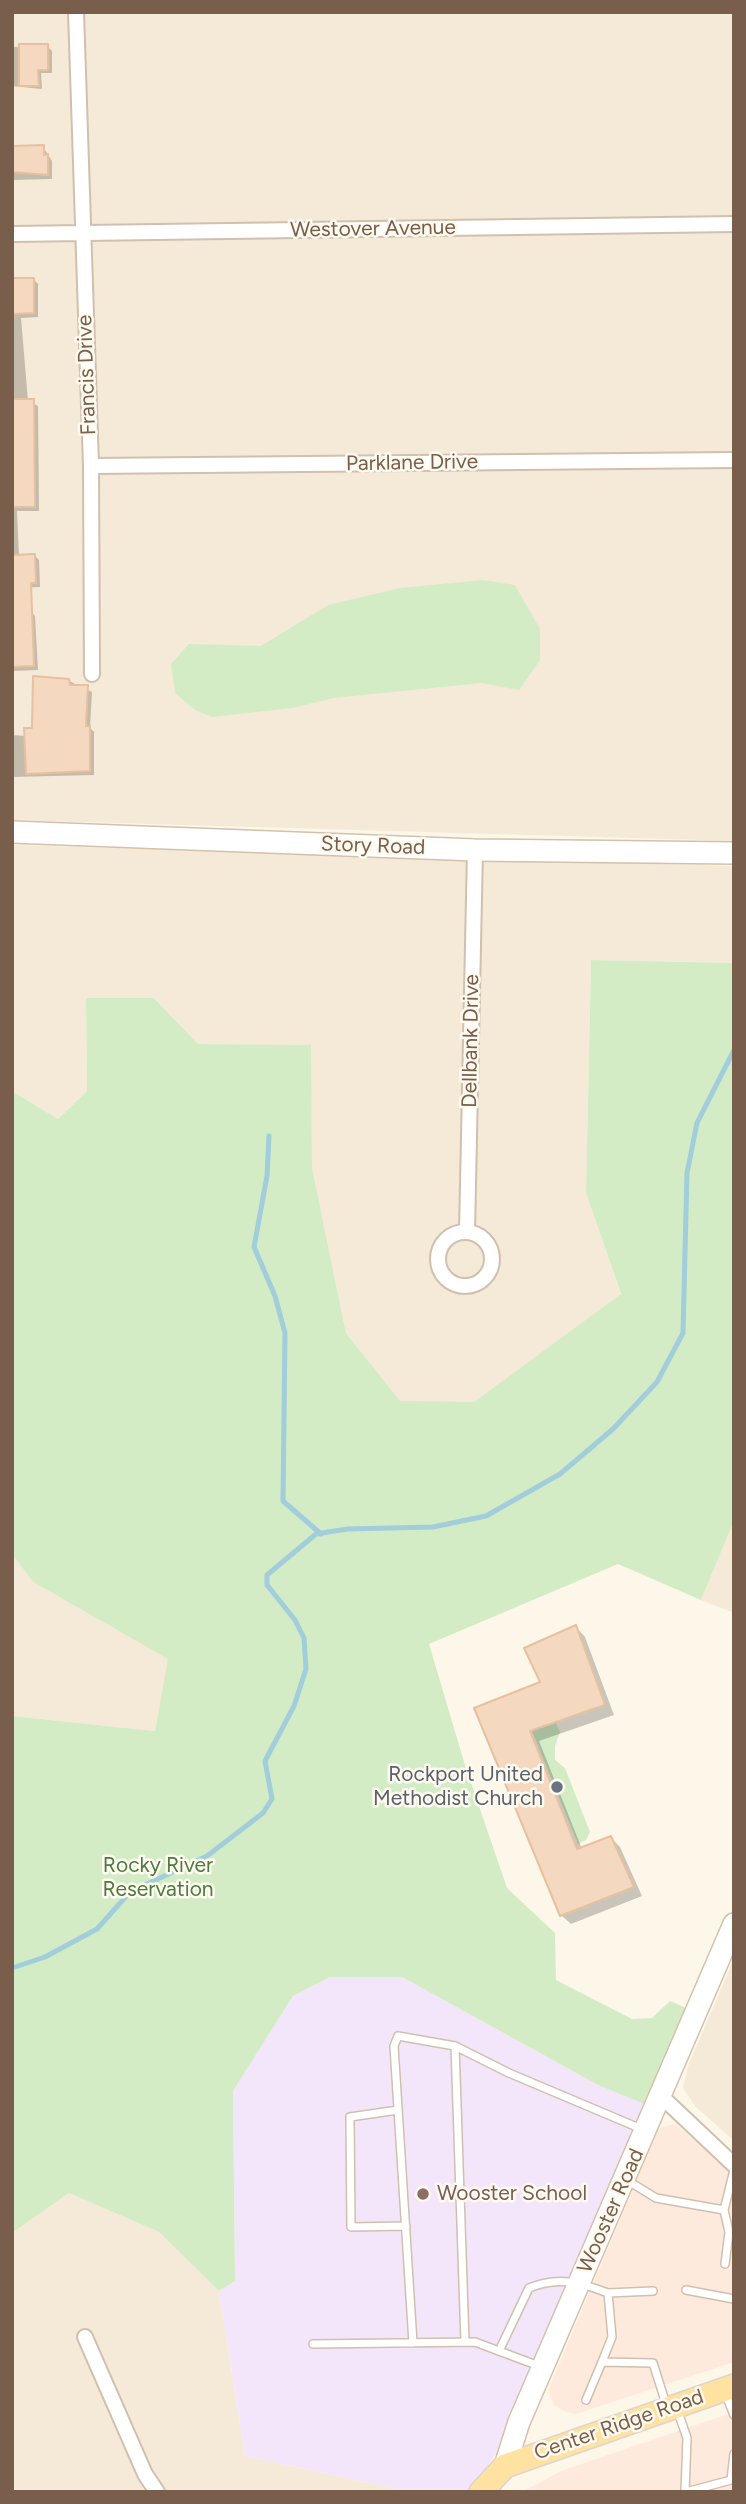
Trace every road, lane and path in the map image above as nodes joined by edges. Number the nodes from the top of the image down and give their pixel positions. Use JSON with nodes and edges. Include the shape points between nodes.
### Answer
{"nodes":[{"id":1,"x":76,"y":12,"type":"edge"},
{"id":2,"x":734,"y":224,"type":"edge"},
{"id":3,"x":82,"y":233,"type":"junction"},
{"id":4,"x":12,"y":234,"type":"edge"},
{"id":5,"x":734,"y":460,"type":"edge"},
{"id":6,"x":91,"y":466,"type":"junction"},
{"id":7,"x":92,"y":674,"type":"dead end"},
{"id":8,"x":12,"y":832,"type":"edge"},
{"id":9,"x":475,"y":850,"type":"junction"},
{"id":10,"x":734,"y":853,"type":"edge"},
{"id":11,"x":467,"y":1232,"type":"dead end"},
{"id":12,"x":734,"y":1924,"type":"edge"},
{"id":13,"x":455,"y":2046,"type":"junction"},
{"id":14,"x":661,"y":2096,"type":"junction"},
{"id":15,"x":398,"y":2110,"type":"junction"},
{"id":16,"x":646,"y":2131,"type":"junction"},
{"id":17,"x":734,"y":2165,"type":"edge"},
{"id":18,"x":734,"y":2170,"type":"edge"},
{"id":19,"x":625,"y":2179,"type":"junction"},
{"id":20,"x":724,"y":2210,"type":"junction"},
{"id":21,"x":406,"y":2225,"type":"junction"},
{"id":22,"x":725,"y":2264,"type":"dead end"},
{"id":23,"x":580,"y":2281,"type":"junction"},
{"id":24,"x":686,"y":2290,"type":"dead end"},
{"id":25,"x":653,"y":2291,"type":"dead end"},
{"id":26,"x":608,"y":2292,"type":"junction"},
{"id":27,"x":734,"y":2299,"type":"edge"},
{"id":28,"x":85,"y":2337,"type":"dead end"},
{"id":29,"x":465,"y":2342,"type":"junction"},
{"id":30,"x":413,"y":2343,"type":"junction"},
{"id":31,"x":313,"y":2344,"type":"dead end"},
{"id":32,"x":499,"y":2351,"type":"junction"},
{"id":33,"x":602,"y":2362,"type":"junction"},
{"id":34,"x":542,"y":2368,"type":"junction"},
{"id":35,"x":729,"y":2388,"type":"edge"},
{"id":36,"x":586,"y":2400,"type":"dead end"},
{"id":37,"x":671,"y":2407,"type":"junction"},
{"id":38,"x":734,"y":2415,"type":"edge"},
{"id":39,"x":734,"y":2454,"type":"edge"},
{"id":40,"x":505,"y":2466,"type":"junction"},
{"id":41,"x":157,"y":2492,"type":"edge"},
{"id":42,"x":481,"y":2492,"type":"edge"},
{"id":43,"x":686,"y":2492,"type":"edge"}],
"edges":[{"from":1,"to":3,"type":"street","name":"Francis Drive"},
{"from":2,"to":3,"type":"street","name":"Westover Avenue"},
{"from":3,"to":4,"type":"street","name":"Westover Avenue"},
{"from":3,"to":6,"type":"street","name":"Francis Drive"},
{"from":5,"to":6,"type":"street","name":"Parklane Drive"},
{"from":6,"to":7,"type":"street","name":"Francis Drive"},
{"from":8,"to":9,"type":"street","name":"Story Road"},
{"from":9,"to":10,"type":"street","name":"Story Road"},
{"from":9,"to":11,"type":"street","name":"Dellbank Drive"},
{"from":12,"to":14,"type":"street","name":"Wooster Road"},
{"from":13,"to":15,"type":"lane","via":[[398,2036],[394,2046]]},
{"from":13,"to":16,"type":"lane"},
{"from":13,"to":29,"type":"lane"},
{"from":14,"to":16,"type":"street","name":"Wooster Road"},
{"from":14,"to":17,"type":"street"},
{"from":15,"to":21,"type":"lane"},
{"from":15,"to":21,"type":"lane","via":[[350,2117],[351,2227]]},
{"from":16,"to":19,"type":"street","name":"Wooster Road"},
{"from":18,"to":20,"type":"lane"},
{"from":19,"to":20,"type":"lane","via":[[656,2197]]},
{"from":19,"to":23,"type":"street","name":"Wooster Road"},
{"from":20,"to":22,"type":"lane","via":[[729,2232]]},
{"from":21,"to":30,"type":"lane"},
{"from":23,"to":26,"type":"lane"},
{"from":23,"to":32,"type":"lane","via":[[549,2280],[529,2288]]},
{"from":23,"to":34,"type":"street","name":"Wooster Road"},
{"from":24,"to":27,"type":"lane"},
{"from":25,"to":26,"type":"lane"},
{"from":26,"to":33,"type":"lane","via":[[612,2337]]},
{"from":28,"to":41,"type":"street"},
{"from":29,"to":30,"type":"lane"},
{"from":29,"to":32,"type":"lane"},
{"from":30,"to":31,"type":"lane"},
{"from":32,"to":34,"type":"lane"},
{"from":33,"to":36,"type":"lane"},
{"from":33,"to":37,"type":"lane","via":[[653,2363]]},
{"from":34,"to":40,"type":"street","name":"Wooster Road"},
{"from":35,"to":37,"type":"main road","name":"Center Ridge Road"},
{"from":35,"to":38,"type":"lane"},
{"from":37,"to":40,"type":"main road","name":"Center Ridge Road"},
{"from":37,"to":43,"type":"lane","via":[[687,2438]]},
{"from":39,"to":43,"type":"lane","via":[[731,2480]]},
{"from":40,"to":42,"type":"main road","name":"Wooster Road"}]}
